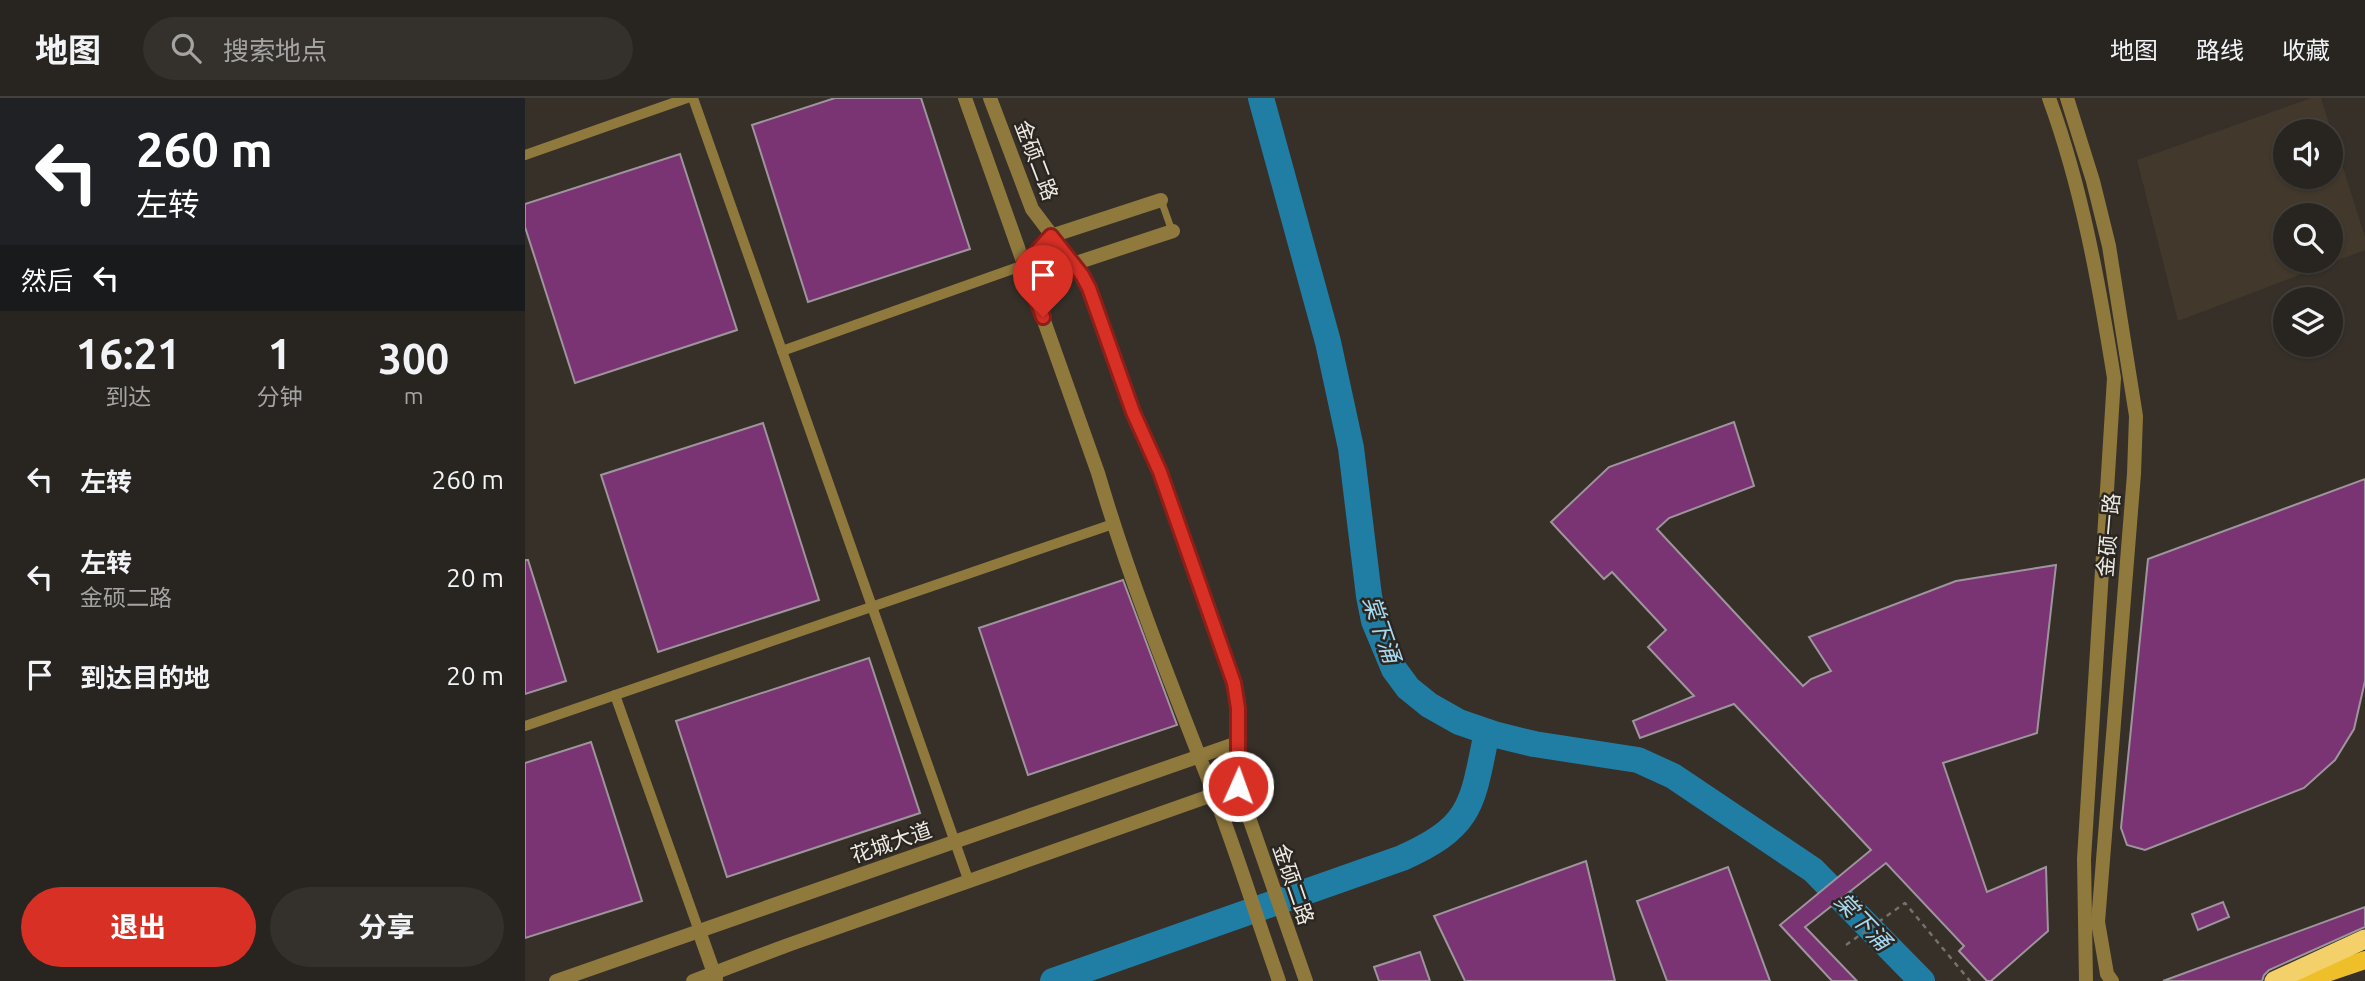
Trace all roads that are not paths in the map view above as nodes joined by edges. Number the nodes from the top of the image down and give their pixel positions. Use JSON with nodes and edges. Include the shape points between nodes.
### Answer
{"nodes":[{"id":1,"x":690,"y":98,"type":"edge"},
{"id":2,"x":965,"y":98,"type":"edge"},
{"id":3,"x":990,"y":98,"type":"edge"},
{"id":4,"x":2049,"y":98,"type":"edge"},
{"id":5,"x":2067,"y":98,"type":"edge"},
{"id":6,"x":525,"y":155,"type":"edge"},
{"id":7,"x":1161,"y":200,"type":"joint"},
{"id":8,"x":1173,"y":231,"type":"joint"},
{"id":9,"x":1051,"y":236,"type":"junction"},
{"id":10,"x":1073,"y":264,"type":"junction"},
{"id":11,"x":1024,"y":265,"type":"junction"},
{"id":12,"x":782,"y":351,"type":"junction"},
{"id":13,"x":1113,"y":524,"type":"junction"},
{"id":14,"x":872,"y":607,"type":"junction"},
{"id":15,"x":615,"y":695,"type":"junction"},
{"id":16,"x":525,"y":726,"type":"edge"},
{"id":17,"x":1240,"y":741,"type":"junction"},
{"id":18,"x":1198,"y":756,"type":"junction"},
{"id":19,"x":1238,"y":786,"type":"junction"},
{"id":20,"x":1215,"y":796,"type":"junction"},
{"id":21,"x":955,"y":841,"type":"junction"},
{"id":22,"x":969,"y":882,"type":"junction"},
{"id":23,"x":699,"y":931,"type":"junction"},
{"id":24,"x":2365,"y":939,"type":"edge"},
{"id":25,"x":2365,"y":960,"type":"edge"},
{"id":26,"x":715,"y":977,"type":"edge"},
{"id":27,"x":556,"y":981,"type":"edge"},
{"id":28,"x":693,"y":981,"type":"edge"},
{"id":29,"x":1279,"y":981,"type":"edge"},
{"id":30,"x":1305,"y":981,"type":"edge"},
{"id":31,"x":2086,"y":981,"type":"edge"},
{"id":32,"x":2112,"y":981,"type":"edge"},
{"id":33,"x":2274,"y":981,"type":"edge"},
{"id":34,"x":2303,"y":981,"type":"edge"}],
"edges":[{"from":1,"to":6,"type":"street"},
{"from":1,"to":12,"type":"street"},
{"from":2,"to":11,"type":"street"},
{"from":3,"to":9,"type":"street","name":"金硕二路","via":[[1032,209]]},
{"from":4,"to":31,"type":"street","name":"金硕一路","via":[[2088,233],[2113,378],[2084,859]]},
{"from":5,"to":32,"type":"street","name":"金硕一路","via":[[2109,246],[2136,416],[2098,922]]},
{"from":7,"to":8,"type":"lane"},
{"from":7,"to":9,"type":"street"},
{"from":8,"to":10,"type":"street"},
{"from":9,"to":10,"type":"street","name":"金硕二路"},
{"from":9,"to":11,"type":"street"},
{"from":10,"to":11,"type":"street"},
{"from":10,"to":17,"type":"street","name":"金硕二路","via":[[1089,288],[1133,412],[1163,478],[1234,683]]},
{"from":11,"to":12,"type":"street"},
{"from":11,"to":13,"type":"street"},
{"from":12,"to":14,"type":"street"},
{"from":13,"to":14,"type":"street"},
{"from":13,"to":18,"type":"street"},
{"from":14,"to":15,"type":"street"},
{"from":14,"to":21,"type":"street"},
{"from":15,"to":16,"type":"street"},
{"from":15,"to":23,"type":"street"},
{"from":17,"to":18,"type":"street","name":"花城大道"},
{"from":17,"to":19,"type":"street","name":"金硕二路"},
{"from":18,"to":20,"type":"street"},
{"from":18,"to":21,"type":"street","name":"花城大道"},
{"from":19,"to":20,"type":"street"},
{"from":19,"to":30,"type":"street","name":"金硕二路"},
{"from":20,"to":22,"type":"street"},
{"from":20,"to":29,"type":"street"},
{"from":21,"to":22,"type":"street"},
{"from":21,"to":23,"type":"street","name":"花城大道"},
{"from":22,"to":26,"type":"street"},
{"from":23,"to":26,"type":"street"},
{"from":23,"to":27,"type":"street","name":"花城大道"},
{"from":24,"to":33,"type":"highway"},
{"from":25,"to":34,"type":"main road"},
{"from":26,"to":28,"type":"street"}]}
